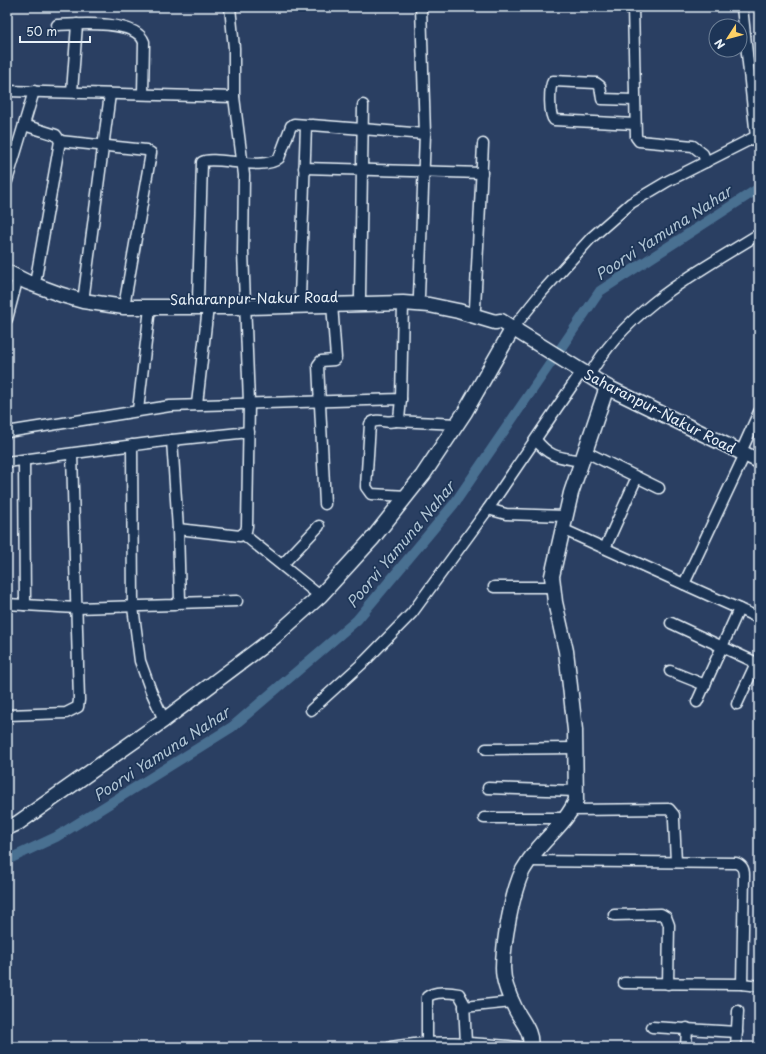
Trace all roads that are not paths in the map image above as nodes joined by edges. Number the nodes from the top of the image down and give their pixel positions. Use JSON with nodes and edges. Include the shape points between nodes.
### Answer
{"nodes":[{"id":1,"x":230,"y":7,"type":"edge"},
{"id":2,"x":421,"y":7,"type":"edge"},
{"id":3,"x":633,"y":7,"type":"edge"},
{"id":4,"x":742,"y":7,"type":"edge"},
{"id":5,"x":77,"y":24,"type":"junction"},
{"id":6,"x":57,"y":25,"type":"dead end"},
{"id":7,"x":7,"y":91,"type":"edge"},
{"id":8,"x":34,"y":92,"type":"junction"},
{"id":9,"x":72,"y":92,"type":"junction"},
{"id":10,"x":110,"y":94,"type":"junction"},
{"id":11,"x":143,"y":94,"type":"junction"},
{"id":12,"x":234,"y":97,"type":"junction"},
{"id":13,"x":634,"y":100,"type":"junction"},
{"id":14,"x":363,"y":105,"type":"dead end"},
{"id":15,"x":635,"y":124,"type":"junction"},
{"id":16,"x":24,"y":125,"type":"junction"},
{"id":17,"x":308,"y":125,"type":"junction"},
{"id":18,"x":362,"y":129,"type":"junction"},
{"id":19,"x":425,"y":134,"type":"junction"},
{"id":20,"x":757,"y":136,"type":"edge"},
{"id":21,"x":60,"y":141,"type":"junction"},
{"id":22,"x":483,"y":144,"type":"dead end"},
{"id":23,"x":103,"y":145,"type":"junction"},
{"id":24,"x":706,"y":162,"type":"junction"},
{"id":25,"x":244,"y":164,"type":"junction"},
{"id":26,"x":304,"y":168,"type":"junction"},
{"id":27,"x":362,"y":168,"type":"junction"},
{"id":28,"x":424,"y":171,"type":"junction"},
{"id":29,"x":482,"y":173,"type":"junction"},
{"id":30,"x":7,"y":181,"type":"edge"},
{"id":31,"x":759,"y":234,"type":"edge"},
{"id":32,"x":7,"y":264,"type":"edge"},
{"id":33,"x":12,"y":275,"type":"edge"},
{"id":34,"x":36,"y":278,"type":"junction"},
{"id":35,"x":84,"y":294,"type":"junction"},
{"id":36,"x":360,"y":296,"type":"junction"},
{"id":37,"x":418,"y":296,"type":"junction"},
{"id":38,"x":300,"y":298,"type":"junction"},
{"id":39,"x":125,"y":300,"type":"junction"},
{"id":40,"x":203,"y":303,"type":"junction"},
{"id":41,"x":245,"y":303,"type":"junction"},
{"id":42,"x":403,"y":303,"type":"junction"},
{"id":43,"x":332,"y":304,"type":"junction"},
{"id":44,"x":150,"y":308,"type":"junction"},
{"id":45,"x":474,"y":308,"type":"junction"},
{"id":46,"x":7,"y":319,"type":"edge"},
{"id":47,"x":512,"y":328,"type":"junction"},
{"id":48,"x":582,"y":372,"type":"junction"},
{"id":49,"x":607,"y":387,"type":"junction"},
{"id":50,"x":401,"y":398,"type":"junction"},
{"id":51,"x":319,"y":400,"type":"junction"},
{"id":52,"x":249,"y":402,"type":"junction"},
{"id":53,"x":197,"y":404,"type":"junction"},
{"id":54,"x":138,"y":410,"type":"junction"},
{"id":55,"x":759,"y":412,"type":"edge"},
{"id":56,"x":396,"y":421,"type":"junction"},
{"id":57,"x":457,"y":424,"type":"junction"},
{"id":58,"x":7,"y":432,"type":"edge"},
{"id":59,"x":249,"y":432,"type":"junction"},
{"id":60,"x":172,"y":440,"type":"junction"},
{"id":61,"x":536,"y":440,"type":"junction"},
{"id":62,"x":132,"y":445,"type":"junction"},
{"id":63,"x":743,"y":453,"type":"junction"},
{"id":64,"x":72,"y":454,"type":"junction"},
{"id":65,"x":582,"y":456,"type":"junction"},
{"id":66,"x":24,"y":460,"type":"junction"},
{"id":67,"x":759,"y":461,"type":"edge"},
{"id":68,"x":7,"y":462,"type":"edge"},
{"id":69,"x":637,"y":477,"type":"junction"},
{"id":70,"x":659,"y":488,"type":"dead end"},
{"id":71,"x":407,"y":496,"type":"junction"},
{"id":72,"x":325,"y":504,"type":"dead end"},
{"id":73,"x":488,"y":509,"type":"junction"},
{"id":74,"x":564,"y":522,"type":"junction"},
{"id":75,"x":319,"y":526,"type":"dead end"},
{"id":76,"x":178,"y":529,"type":"junction"},
{"id":77,"x":243,"y":534,"type":"junction"},
{"id":78,"x":605,"y":548,"type":"junction"},
{"id":79,"x":282,"y":565,"type":"junction"},
{"id":80,"x":684,"y":584,"type":"junction"},
{"id":81,"x":494,"y":586,"type":"dead end"},
{"id":82,"x":552,"y":587,"type":"junction"},
{"id":83,"x":320,"y":596,"type":"junction"},
{"id":84,"x":237,"y":601,"type":"dead end"},
{"id":85,"x":177,"y":603,"type":"junction"},
{"id":86,"x":7,"y":604,"type":"edge"},
{"id":87,"x":26,"y":605,"type":"junction"},
{"id":88,"x":133,"y":607,"type":"junction"},
{"id":89,"x":76,"y":608,"type":"junction"},
{"id":90,"x":739,"y":609,"type":"junction"},
{"id":91,"x":758,"y":615,"type":"edge"},
{"id":92,"x":671,"y":623,"type":"dead end"},
{"id":93,"x":721,"y":647,"type":"junction"},
{"id":94,"x":757,"y":663,"type":"edge"},
{"id":95,"x":670,"y":671,"type":"dead end"},
{"id":96,"x":705,"y":685,"type":"junction"},
{"id":97,"x":697,"y":702,"type":"dead end"},
{"id":98,"x":737,"y":704,"type":"dead end"},
{"id":99,"x":311,"y":710,"type":"dead end"},
{"id":100,"x":7,"y":715,"type":"edge"},
{"id":101,"x":164,"y":720,"type":"junction"},
{"id":102,"x":575,"y":748,"type":"junction"},
{"id":103,"x":486,"y":749,"type":"dead end"},
{"id":104,"x":488,"y":788,"type":"dead end"},
{"id":105,"x":576,"y":791,"type":"junction"},
{"id":106,"x":568,"y":814,"type":"junction"},
{"id":107,"x":484,"y":818,"type":"dead end"},
{"id":108,"x":7,"y":828,"type":"edge"},
{"id":109,"x":529,"y":861,"type":"junction"},
{"id":110,"x":676,"y":862,"type":"junction"},
{"id":111,"x":614,"y":915,"type":"dead end"},
{"id":112,"x":624,"y":984,"type":"dead end"},
{"id":113,"x":668,"y":984,"type":"junction"},
{"id":114,"x":742,"y":984,"type":"junction"},
{"id":115,"x":759,"y":986,"type":"edge"},
{"id":116,"x":512,"y":1002,"type":"junction"},
{"id":117,"x":464,"y":1008,"type":"junction"},
{"id":118,"x":738,"y":1010,"type":"dead end"},
{"id":119,"x":652,"y":1027,"type":"dead end"},
{"id":120,"x":687,"y":1028,"type":"junction"},
{"id":121,"x":737,"y":1032,"type":"junction"},
{"id":122,"x":466,"y":1042,"type":"junction"},
{"id":123,"x":427,"y":1043,"type":"junction"},
{"id":124,"x":391,"y":1047,"type":"edge"},
{"id":125,"x":519,"y":1047,"type":"edge"},
{"id":126,"x":530,"y":1047,"type":"edge"},
{"id":127,"x":686,"y":1047,"type":"edge"},
{"id":128,"x":736,"y":1047,"type":"edge"}],
"edges":[{"from":1,"to":12,"type":"street","via":[[234,48]]},
{"from":2,"to":19,"type":"street"},
{"from":3,"to":13,"type":"street"},
{"from":4,"to":20,"type":"street"},
{"from":5,"to":6,"type":"street"},
{"from":5,"to":9,"type":"street"},
{"from":5,"to":11,"type":"street","via":[[104,23],[140,36],[144,42]]},
{"from":7,"to":8,"type":"street"},
{"from":8,"to":9,"type":"street"},
{"from":8,"to":16,"type":"street"},
{"from":9,"to":10,"type":"street"},
{"from":10,"to":11,"type":"street"},
{"from":10,"to":23,"type":"street"},
{"from":11,"to":12,"type":"street"},
{"from":12,"to":25,"type":"street"},
{"from":13,"to":15,"type":"street"},
{"from":13,"to":15,"type":"street","via":[[602,99],[600,86],[596,83],[553,81],[550,86],[551,116],[554,120]]},
{"from":14,"to":18,"type":"street"},
{"from":15,"to":24,"type":"street","via":[[636,137],[639,141],[693,146],[703,154]]},
{"from":16,"to":21,"type":"street","via":[[56,135]]},
{"from":16,"to":30,"type":"street"},
{"from":17,"to":18,"type":"street"},
{"from":17,"to":25,"type":"street","via":[[291,126],[277,160]]},
{"from":17,"to":26,"type":"street","via":[[305,130]]},
{"from":18,"to":19,"type":"street"},
{"from":18,"to":27,"type":"street"},
{"from":19,"to":28,"type":"street"},
{"from":20,"to":24,"type":"street"},
{"from":21,"to":23,"type":"street"},
{"from":21,"to":34,"type":"street"},
{"from":22,"to":29,"type":"street"},
{"from":23,"to":35,"type":"street"},
{"from":23,"to":39,"type":"street","via":[[146,150],[151,153]]},
{"from":24,"to":47,"type":"street","via":[[631,203],[610,219],[562,269]]},
{"from":25,"to":40,"type":"street","via":[[207,160],[202,162]]},
{"from":25,"to":41,"type":"street"},
{"from":26,"to":27,"type":"street"},
{"from":26,"to":38,"type":"street"},
{"from":27,"to":28,"type":"street"},
{"from":27,"to":36,"type":"street"},
{"from":28,"to":29,"type":"street"},
{"from":28,"to":37,"type":"street"},
{"from":29,"to":45,"type":"street"},
{"from":31,"to":48,"type":"street","via":[[658,298]]},
{"from":32,"to":34,"type":"street","name":"Saharanpur-Nakur Road"},
{"from":33,"to":44,"type":"street","name":"Saharanpur-Nakur Road","via":[[83,301],[124,308]]},
{"from":33,"to":46,"type":"street"},
{"from":34,"to":35,"type":"street","name":"Saharanpur-Nakur Road"},
{"from":35,"to":39,"type":"street","name":"Saharanpur-Nakur Road"},
{"from":36,"to":37,"type":"street","name":"Saharanpur-Nakur Road"},
{"from":36,"to":38,"type":"street","name":"Saharanpur-Nakur Road"},
{"from":37,"to":45,"type":"street","name":"Saharanpur-Nakur Road","via":[[438,298]]},
{"from":38,"to":41,"type":"street","name":"Saharanpur-Nakur Road"},
{"from":39,"to":40,"type":"street","name":"Saharanpur-Nakur Road"},
{"from":40,"to":41,"type":"street","name":"Saharanpur-Nakur Road"},
{"from":40,"to":44,"type":"street","name":"Saharanpur-Nakur Road"},
{"from":40,"to":53,"type":"street"},
{"from":41,"to":43,"type":"street","name":"Saharanpur-Nakur Road"},
{"from":41,"to":52,"type":"street"},
{"from":42,"to":43,"type":"street","name":"Saharanpur-Nakur Road"},
{"from":42,"to":47,"type":"street","name":"Saharanpur-Nakur Road","via":[[429,304]]},
{"from":42,"to":50,"type":"street"},
{"from":43,"to":51,"type":"street","via":[[336,358],[321,361],[318,365]]},
{"from":44,"to":54,"type":"street"},
{"from":45,"to":47,"type":"street","name":"Saharanpur-Nakur Road","via":[[497,316]]},
{"from":47,"to":48,"type":"street","name":"Saharanpur-Nakur Road"},
{"from":47,"to":57,"type":"street"},
{"from":48,"to":49,"type":"street","name":"Saharanpur-Nakur Road"},
{"from":48,"to":61,"type":"street"},
{"from":49,"to":63,"type":"street","name":"Saharanpur-Nakur Road"},
{"from":49,"to":65,"type":"street"},
{"from":50,"to":51,"type":"street"},
{"from":50,"to":56,"type":"street","via":[[400,416]]},
{"from":51,"to":52,"type":"street"},
{"from":51,"to":72,"type":"street"},
{"from":52,"to":53,"type":"street"},
{"from":52,"to":59,"type":"street"},
{"from":53,"to":54,"type":"street"},
{"from":54,"to":58,"type":"street"},
{"from":55,"to":63,"type":"street"},
{"from":56,"to":57,"type":"street"},
{"from":56,"to":71,"type":"street","via":[[376,420],[370,424],[366,487],[371,494]]},
{"from":57,"to":71,"type":"street"},
{"from":59,"to":60,"type":"street"},
{"from":59,"to":77,"type":"street","via":[[247,526]]},
{"from":60,"to":62,"type":"street"},
{"from":60,"to":76,"type":"street"},
{"from":61,"to":65,"type":"street","via":[[551,455]]},
{"from":61,"to":73,"type":"street"},
{"from":62,"to":64,"type":"street"},
{"from":62,"to":88,"type":"street"},
{"from":63,"to":67,"type":"street","name":"Saharanpur-Nakur Road"},
{"from":63,"to":80,"type":"street"},
{"from":64,"to":66,"type":"street"},
{"from":64,"to":89,"type":"street"},
{"from":65,"to":69,"type":"street"},
{"from":65,"to":74,"type":"street"},
{"from":66,"to":68,"type":"street"},
{"from":66,"to":87,"type":"street"},
{"from":69,"to":70,"type":"street"},
{"from":69,"to":78,"type":"street"},
{"from":71,"to":83,"type":"street","via":[[374,538]]},
{"from":73,"to":74,"type":"street"},
{"from":73,"to":99,"type":"street","via":[[408,618]]},
{"from":74,"to":78,"type":"street"},
{"from":74,"to":82,"type":"street","via":[[554,564]]},
{"from":75,"to":79,"type":"street"},
{"from":76,"to":77,"type":"street"},
{"from":76,"to":85,"type":"street","via":[[181,596]]},
{"from":77,"to":79,"type":"street"},
{"from":78,"to":80,"type":"street"},
{"from":79,"to":83,"type":"street"},
{"from":80,"to":90,"type":"street"},
{"from":81,"to":82,"type":"street"},
{"from":82,"to":102,"type":"street","via":[[566,651]]},
{"from":83,"to":101,"type":"street","via":[[272,639]]},
{"from":84,"to":85,"type":"street"},
{"from":85,"to":88,"type":"street"},
{"from":86,"to":87,"type":"street"},
{"from":87,"to":89,"type":"street"},
{"from":88,"to":89,"type":"street"},
{"from":88,"to":101,"type":"street","via":[[140,661],[150,691]]},
{"from":89,"to":100,"type":"street","via":[[78,707],[66,713]]},
{"from":90,"to":91,"type":"street"},
{"from":90,"to":93,"type":"street"},
{"from":92,"to":93,"type":"street"},
{"from":93,"to":94,"type":"street"},
{"from":93,"to":96,"type":"street"},
{"from":94,"to":98,"type":"street"},
{"from":95,"to":96,"type":"street"},
{"from":96,"to":97,"type":"street"},
{"from":101,"to":108,"type":"street","via":[[18,824]]},
{"from":102,"to":103,"type":"street"},
{"from":102,"to":105,"type":"street"},
{"from":104,"to":105,"type":"street"},
{"from":105,"to":106,"type":"street","via":[[576,800]]},
{"from":106,"to":107,"type":"street"},
{"from":106,"to":109,"type":"street"},
{"from":106,"to":110,"type":"street","via":[[669,809],[674,815]]},
{"from":109,"to":110,"type":"street"},
{"from":109,"to":116,"type":"street","via":[[523,870],[516,892],[504,953],[505,983]]},
{"from":110,"to":114,"type":"street","via":[[736,863],[744,870]]},
{"from":111,"to":113,"type":"street","via":[[661,914],[666,917],[669,925]]},
{"from":112,"to":113,"type":"street"},
{"from":113,"to":114,"type":"street"},
{"from":114,"to":115,"type":"street"},
{"from":116,"to":117,"type":"street"},
{"from":116,"to":126,"type":"street","via":[[530,1036]]},
{"from":117,"to":122,"type":"street"},
{"from":117,"to":123,"type":"street","via":[[459,994],[433,994],[427,997]]},
{"from":118,"to":121,"type":"street"},
{"from":119,"to":120,"type":"street"},
{"from":120,"to":121,"type":"street"},
{"from":120,"to":127,"type":"street"},
{"from":121,"to":128,"type":"street"},
{"from":122,"to":123,"type":"street"},
{"from":122,"to":125,"type":"street"},
{"from":123,"to":124,"type":"street"}]}
